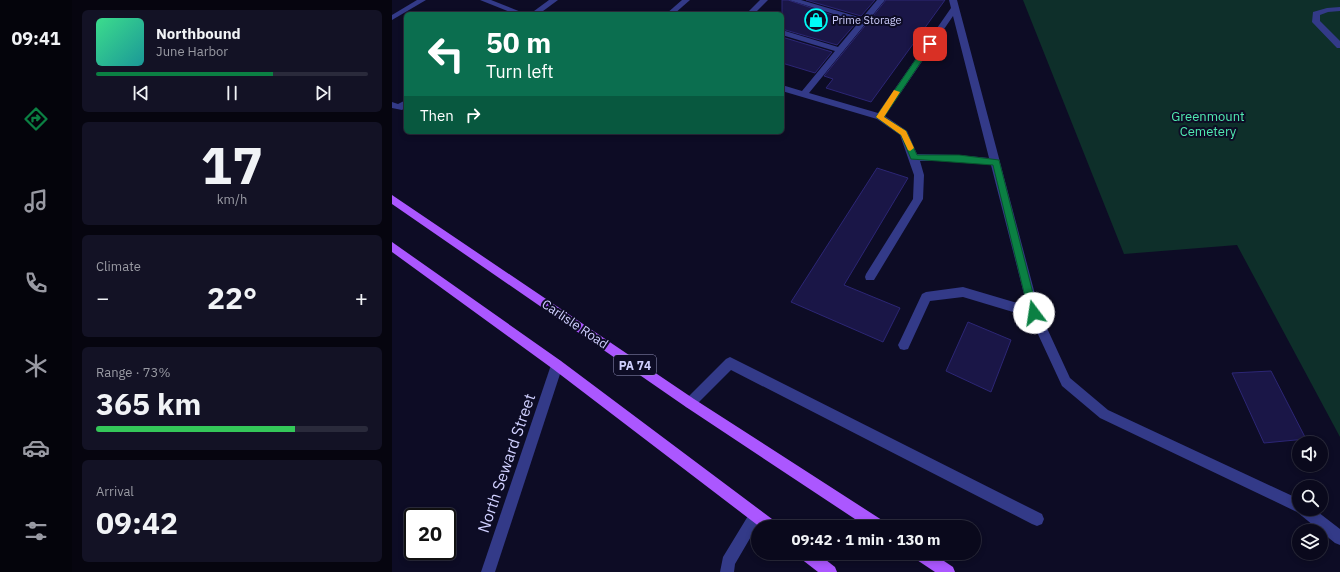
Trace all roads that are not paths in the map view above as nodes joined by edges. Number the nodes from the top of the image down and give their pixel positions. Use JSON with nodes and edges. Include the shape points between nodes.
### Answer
{"nodes":[{"id":1,"x":422,"y":0,"type":"edge"},
{"id":2,"x":484,"y":0,"type":"edge"},
{"id":3,"x":554,"y":0,"type":"edge"},
{"id":4,"x":686,"y":0,"type":"edge"},
{"id":5,"x":764,"y":0,"type":"edge"},
{"id":6,"x":793,"y":0,"type":"edge"},
{"id":7,"x":881,"y":0,"type":"edge"},
{"id":8,"x":954,"y":4,"type":"edge"},
{"id":9,"x":1340,"y":9,"type":"edge"},
{"id":10,"x":517,"y":12,"type":"edge"},
{"id":11,"x":537,"y":12,"type":"edge"},
{"id":12,"x":672,"y":12,"type":"edge"},
{"id":13,"x":752,"y":12,"type":"edge"},
{"id":14,"x":392,"y":18,"type":"edge"},
{"id":15,"x":864,"y":21,"type":"junction"},
{"id":16,"x":784,"y":33,"type":"edge"},
{"id":17,"x":1340,"y":46,"type":"edge"},
{"id":18,"x":840,"y":50,"type":"junction"},
{"id":19,"x":784,"y":89,"type":"edge"},
{"id":20,"x":804,"y":95,"type":"junction"},
{"id":21,"x":404,"y":104,"type":"edge"},
{"id":22,"x":392,"y":105,"type":"edge"},
{"id":23,"x":880,"y":117,"type":"junction"},
{"id":24,"x":914,"y":157,"type":"junction"},
{"id":25,"x":996,"y":162,"type":"junction"},
{"id":26,"x":392,"y":199,"type":"edge"},
{"id":27,"x":392,"y":246,"type":"edge"},
{"id":28,"x":870,"y":277,"type":"dead end"},
{"id":29,"x":1034,"y":313,"type":"junction"},
{"id":30,"x":904,"y":345,"type":"dead end"},
{"id":31,"x":557,"y":365,"type":"junction"},
{"id":32,"x":690,"y":403,"type":"junction"},
{"id":33,"x":1292,"y":503,"type":"edge"},
{"id":34,"x":756,"y":516,"type":"junction"},
{"id":35,"x":1312,"y":516,"type":"edge"},
{"id":36,"x":1036,"y":519,"type":"dead end"},
{"id":37,"x":761,"y":520,"type":"edge"},
{"id":38,"x":869,"y":520,"type":"edge"},
{"id":39,"x":1340,"y":538,"type":"edge"},
{"id":40,"x":814,"y":560,"type":"edge"},
{"id":41,"x":930,"y":560,"type":"edge"},
{"id":42,"x":488,"y":572,"type":"edge"},
{"id":43,"x":727,"y":572,"type":"edge"},
{"id":44,"x":830,"y":572,"type":"edge"},
{"id":45,"x":948,"y":572,"type":"edge"}],
"edges":[{"from":1,"to":14,"type":"street"},
{"from":2,"to":10,"type":"street"},
{"from":3,"to":11,"type":"street"},
{"from":4,"to":12,"type":"street"},
{"from":5,"to":13,"type":"street"},
{"from":6,"to":15,"type":"street"},
{"from":7,"to":15,"type":"street"},
{"from":8,"to":23,"type":"street"},
{"from":8,"to":25,"type":"street"},
{"from":9,"to":17,"type":"street","via":[[1316,14],[1316,22]]},
{"from":15,"to":18,"type":"street"},
{"from":16,"to":18,"type":"street"},
{"from":18,"to":20,"type":"street"},
{"from":19,"to":20,"type":"street"},
{"from":20,"to":23,"type":"street"},
{"from":21,"to":22,"type":"street","via":[[399,108]]},
{"from":23,"to":24,"type":"street","via":[[904,133]]},
{"from":24,"to":25,"type":"street"},
{"from":24,"to":28,"type":"street","via":[[919,175],[918,199]]},
{"from":25,"to":29,"type":"street"},
{"from":26,"to":32,"type":"main road","name":"Carlisle Road","number":"PA 74"},
{"from":27,"to":31,"type":"main road"},
{"from":29,"to":30,"type":"street","via":[[963,292],[926,297]]},
{"from":29,"to":33,"type":"street","via":[[1066,382],[1104,414]]},
{"from":31,"to":34,"type":"main road"},
{"from":31,"to":42,"type":"street","name":"North Seward Street"},
{"from":32,"to":36,"type":"street","via":[[730,363]]},
{"from":32,"to":38,"type":"main road","name":"Carlisle Road","number":"PA 74"},
{"from":34,"to":37,"type":"main road"},
{"from":34,"to":43,"type":"street","via":[[728,562]]},
{"from":35,"to":39,"type":"street"},
{"from":40,"to":44,"type":"main road"},
{"from":41,"to":45,"type":"main road"}]}
